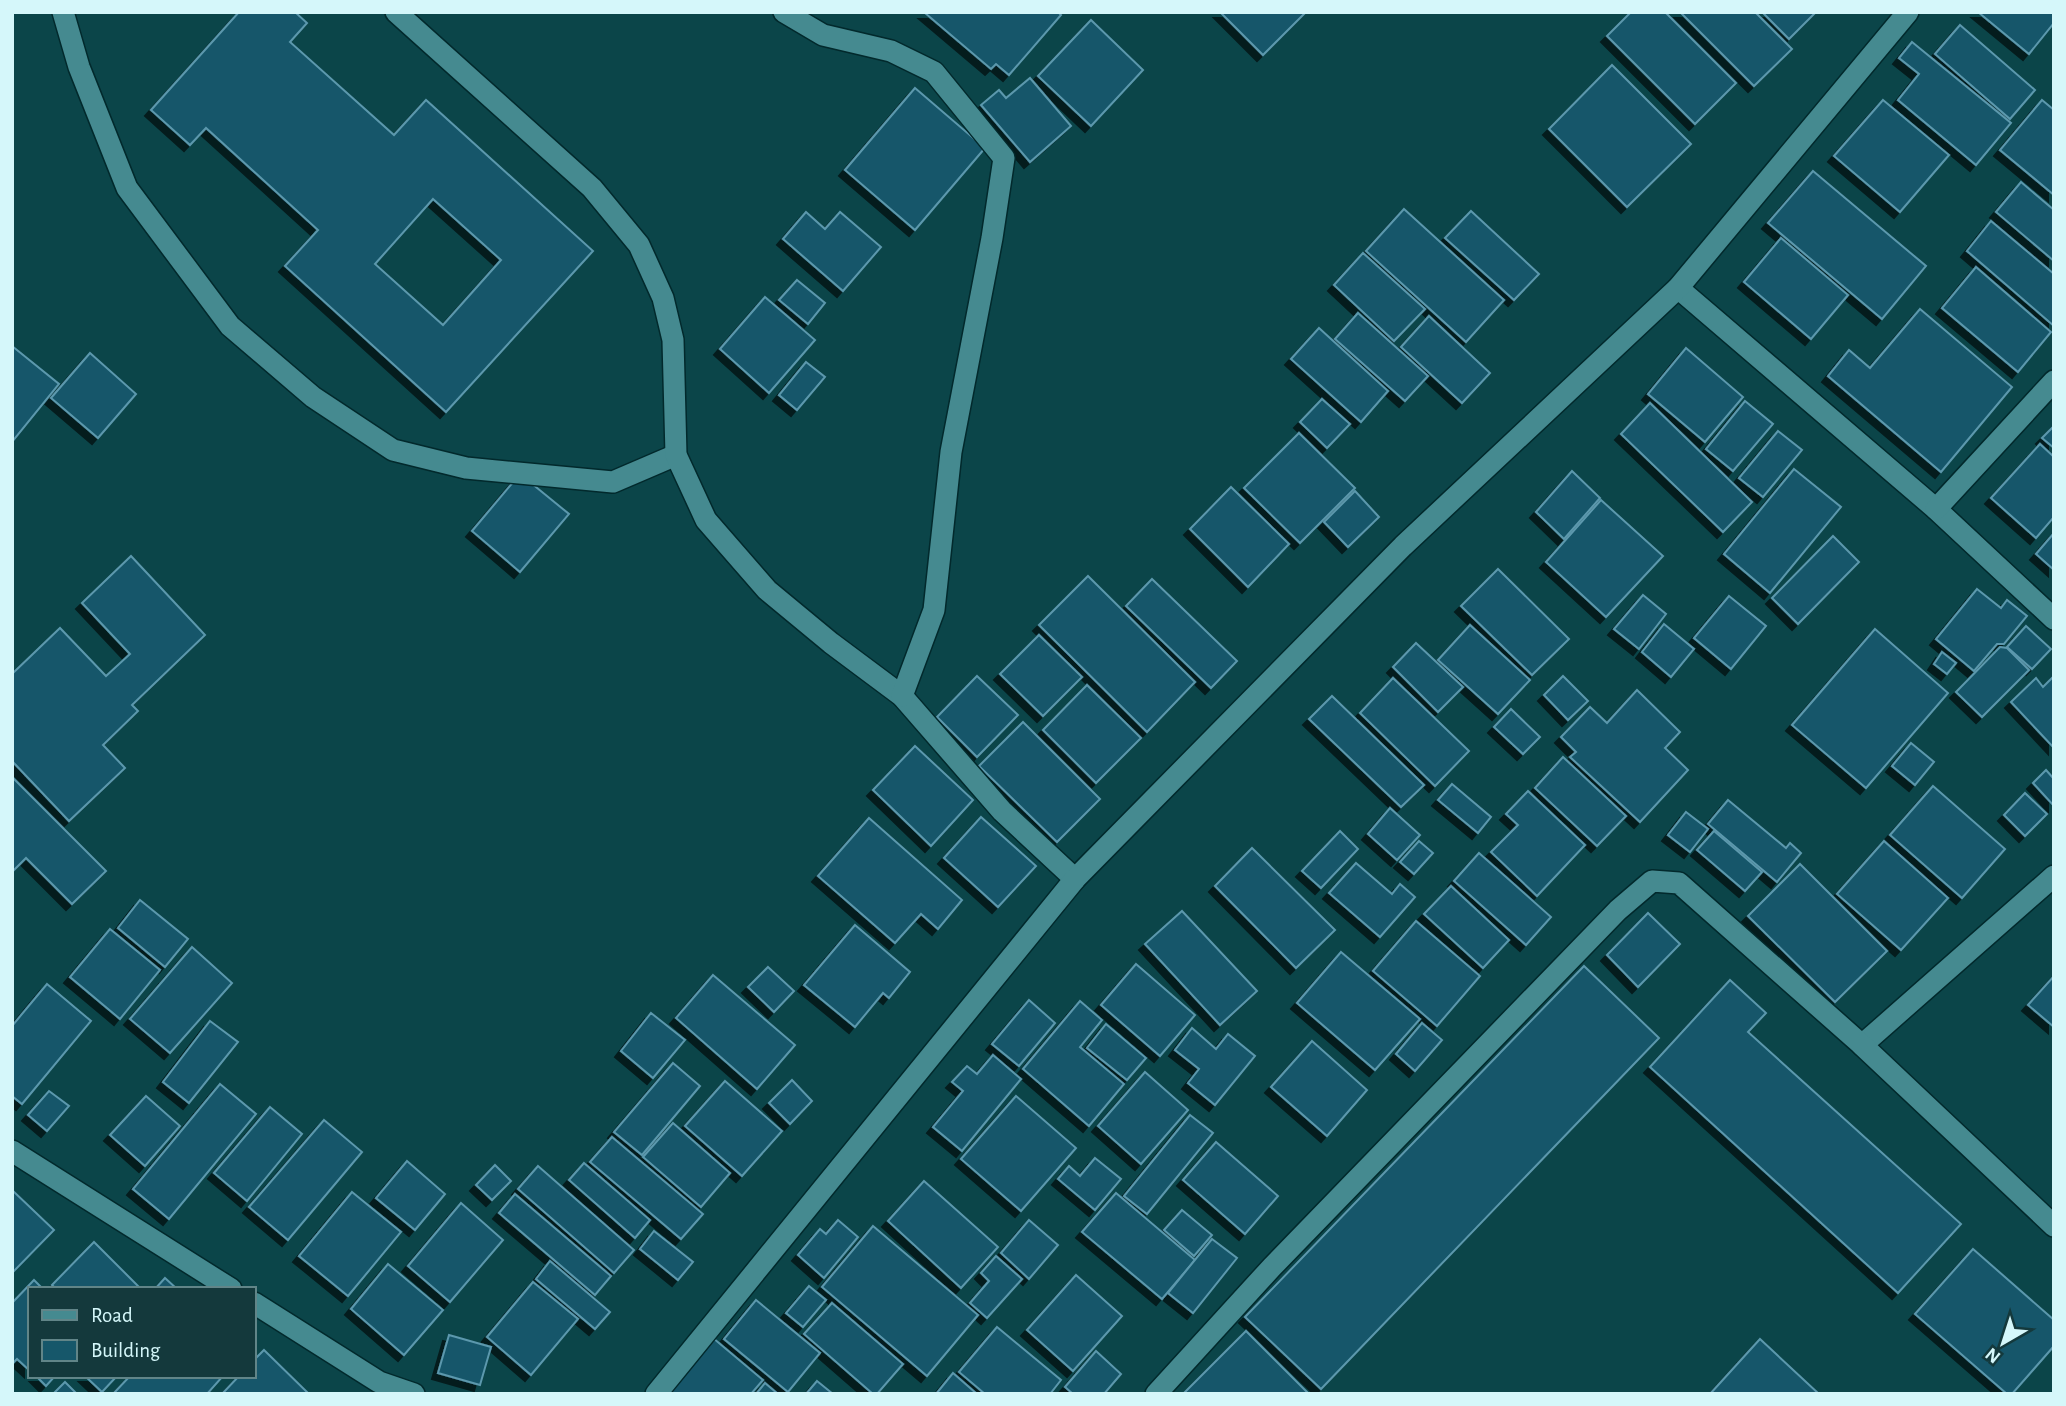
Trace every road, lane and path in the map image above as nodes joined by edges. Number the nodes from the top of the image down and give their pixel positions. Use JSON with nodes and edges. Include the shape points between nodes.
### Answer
{"nodes":[{"id":1,"x":63,"y":12,"type":"edge"},
{"id":2,"x":396,"y":12,"type":"edge"},
{"id":3,"x":784,"y":12,"type":"edge"},
{"id":4,"x":1908,"y":12,"type":"edge"},
{"id":5,"x":1678,"y":288,"type":"junction"},
{"id":6,"x":2054,"y":381,"type":"edge"},
{"id":7,"x":676,"y":454,"type":"junction"},
{"id":8,"x":1936,"y":509,"type":"junction"},
{"id":9,"x":2054,"y":619,"type":"edge"},
{"id":10,"x":902,"y":696,"type":"junction"},
{"id":11,"x":2054,"y":876,"type":"edge"},
{"id":12,"x":1075,"y":879,"type":"junction"},
{"id":13,"x":1862,"y":1045,"type":"junction"},
{"id":14,"x":12,"y":1151,"type":"edge"},
{"id":15,"x":2054,"y":1226,"type":"edge"},
{"id":16,"x":228,"y":1287,"type":"edge"},
{"id":17,"x":256,"y":1304,"type":"edge"},
{"id":18,"x":373,"y":1388,"type":"edge"},
{"id":19,"x":414,"y":1394,"type":"edge"},
{"id":20,"x":656,"y":1394,"type":"edge"},
{"id":21,"x":1156,"y":1394,"type":"edge"}],
"edges":[{"from":1,"to":7,"type":"street","via":[[79,67],[127,188],[230,326],[313,397],[393,450],[466,468],[613,482]]},
{"from":2,"to":7,"type":"street","via":[[592,188],[639,245],[663,298],[673,340]]},
{"from":3,"to":10,"type":"street","via":[[823,35],[891,51],[934,72],[1004,158],[951,452],[934,610]]},
{"from":4,"to":5,"type":"street"},
{"from":5,"to":8,"type":"street"},
{"from":5,"to":12,"type":"street","via":[[1403,546]]},
{"from":6,"to":8,"type":"street"},
{"from":7,"to":10,"type":"street","via":[[706,520],[767,590]]},
{"from":8,"to":9,"type":"street"},
{"from":10,"to":12,"type":"street","via":[[1002,811]]},
{"from":11,"to":13,"type":"street"},
{"from":12,"to":20,"type":"street"},
{"from":13,"to":15,"type":"street"},
{"from":13,"to":21,"type":"street","via":[[1679,883],[1652,881],[1618,910],[1272,1267]]},
{"from":14,"to":16,"type":"street"},
{"from":17,"to":18,"type":"street"},
{"from":18,"to":19,"type":"street"}]}
